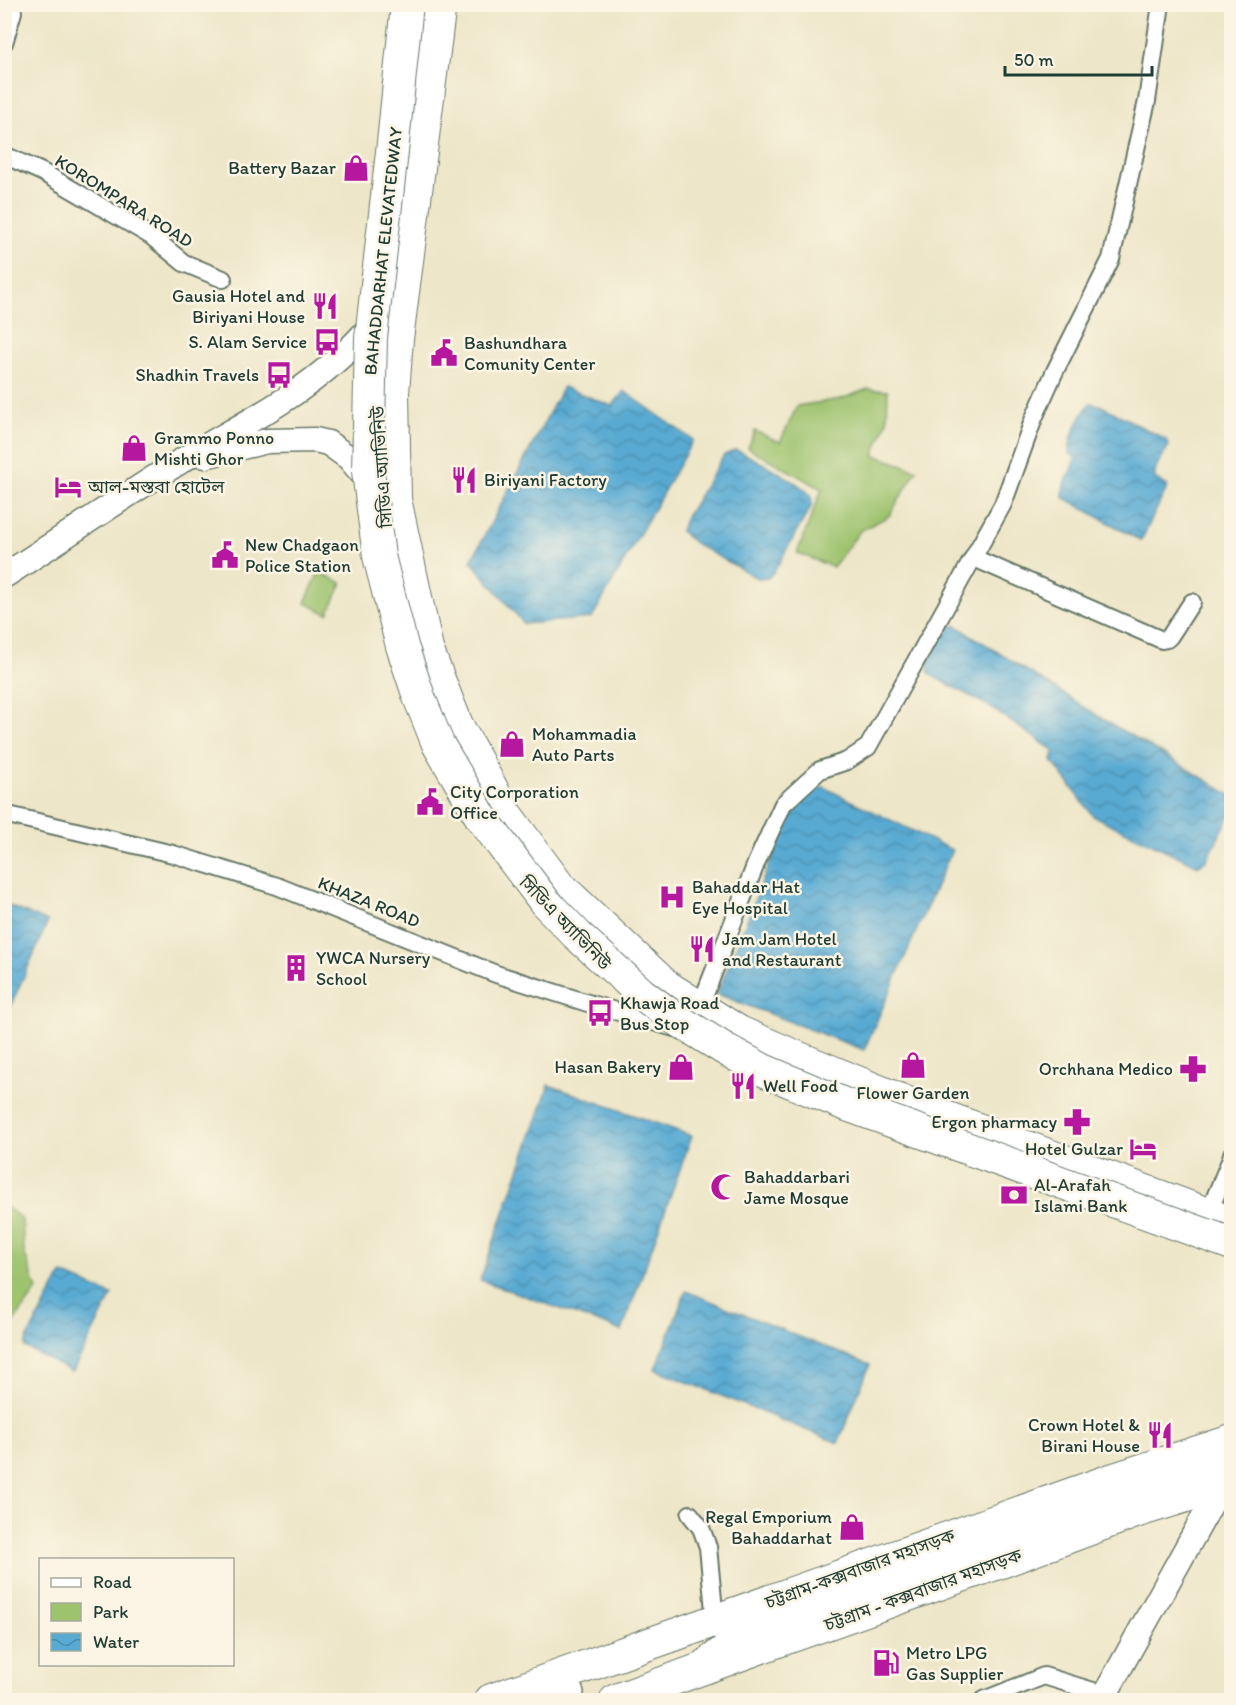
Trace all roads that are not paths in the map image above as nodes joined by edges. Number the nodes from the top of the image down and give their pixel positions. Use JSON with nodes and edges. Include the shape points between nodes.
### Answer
{"nodes":[{"id":1,"x":399,"y":4,"type":"edge"},
{"id":2,"x":407,"y":4,"type":"edge"},
{"id":3,"x":426,"y":4,"type":"edge"},
{"id":4,"x":440,"y":4,"type":"edge"},
{"id":5,"x":1161,"y":4,"type":"edge"},
{"id":6,"x":4,"y":8,"type":"edge"},
{"id":7,"x":4,"y":43,"type":"edge"},
{"id":8,"x":4,"y":155,"type":"edge"},
{"id":9,"x":223,"y":279,"type":"dead end"},
{"id":10,"x":381,"y":309,"type":"junction"},
{"id":11,"x":182,"y":460,"type":"junction"},
{"id":12,"x":381,"y":496,"type":"junction"},
{"id":13,"x":977,"y":551,"type":"junction"},
{"id":14,"x":4,"y":576,"type":"edge"},
{"id":15,"x":1192,"y":602,"type":"dead end"},
{"id":16,"x":4,"y":813,"type":"edge"},
{"id":17,"x":694,"y":1020,"type":"junction"},
{"id":18,"x":1232,"y":1154,"type":"edge"},
{"id":19,"x":1217,"y":1225,"type":"edge"},
{"id":20,"x":1232,"y":1244,"type":"edge"},
{"id":21,"x":1232,"y":1250,"type":"edge"},
{"id":22,"x":1232,"y":1441,"type":"edge"},
{"id":23,"x":1232,"y":1446,"type":"edge"},
{"id":24,"x":1228,"y":1476,"type":"edge"},
{"id":25,"x":690,"y":1514,"type":"dead end"},
{"id":26,"x":715,"y":1621,"type":"junction"},
{"id":27,"x":673,"y":1636,"type":"junction"},
{"id":28,"x":1104,"y":1698,"type":"edge"},
{"id":29,"x":491,"y":1701,"type":"edge"},
{"id":30,"x":532,"y":1701,"type":"edge"},
{"id":31,"x":557,"y":1701,"type":"edge"},
{"id":32,"x":616,"y":1701,"type":"edge"},
{"id":33,"x":984,"y":1701,"type":"edge"}],
"edges":[{"from":1,"to":10,"type":"highway","name":"সিডিএ অ্যাভিনিউ"},
{"from":2,"to":20,"type":"highway","name":"BAHADDARHAT ELEVATEDWAY","bridge":true,"via":[[371,338],[368,471],[380,556],[405,656],[438,744],[481,817],[539,894],[577,935],[642,994],[723,1048],[771,1074],[844,1104]]},
{"from":3,"to":19,"type":"highway","name":"BAHADDARHAT ELEVATEDWAY","via":[[387,398],[391,509],[418,634],[430,669],[479,779],[522,848],[561,897],[656,986],[755,1047]]},
{"from":4,"to":17,"type":"highway","name":"সিডিএ অ্যাভিনিউ","via":[[393,393],[394,499],[428,650],[457,724],[505,813],[559,886],[666,986]]},
{"from":5,"to":13,"type":"street","via":[[1147,101],[1111,259],[1055,371],[1003,504]]},
{"from":6,"to":7,"type":"street","via":[[13,12]]},
{"from":8,"to":9,"type":"street","name":"KOROMPARA ROAD","via":[[42,172],[151,236],[184,263]]},
{"from":10,"to":11,"type":"main road","via":[[355,345],[318,378],[248,424]]},
{"from":10,"to":12,"type":"highway","name":"সিডিএ অ্যাভিনিউ","via":[[376,429]]},
{"from":11,"to":12,"type":"main road","via":[[267,441],[315,440],[328,443],[349,458]]},
{"from":11,"to":14,"type":"main road"},
{"from":12,"to":17,"type":"highway","name":"সিডিএ অ্যাভিনিউ","via":[[399,612],[434,725],[518,875],[581,944],[642,998]]},
{"from":13,"to":15,"type":"street","via":[[1162,640],[1170,636]]},
{"from":13,"to":17,"type":"street","via":[[868,747],[847,761],[820,770],[783,804]]},
{"from":16,"to":17,"type":"street","name":"KHAZA ROAD","via":[[174,854],[277,886],[496,974],[591,1004]]},
{"from":17,"to":19,"type":"highway","name":"সিডিএ অ্যাভিনিউ","via":[[813,1095]]},
{"from":18,"to":19,"type":"street"},
{"from":19,"to":21,"type":"highway","name":"সিডিএ অ্যাভিনিউ"},
{"from":22,"to":26,"type":"highway","name":"চট্টগ্রাম-কক্সবাজার মহাসড়ক","via":[[1108,1480]]},
{"from":23,"to":27,"type":"main road","via":[[730,1626]]},
{"from":24,"to":28,"type":"main road"},
{"from":24,"to":32,"type":"highway","name":"চট্টগ্রাম - কক্সবাজার মহাসড়ক"},
{"from":25,"to":26,"type":"street","via":[[708,1547]]},
{"from":26,"to":27,"type":"highway","name":"চট্টগ্রাম-কক্সবাজার মহাসড়ক"},
{"from":27,"to":29,"type":"highway","name":"চট্টগ্রাম-কক্সবাজার মহাসড়ক"},
{"from":28,"to":33,"type":"street","via":[[1044,1676]]},
{"from":30,"to":31,"type":"main road","via":[[570,1693]]}]}
